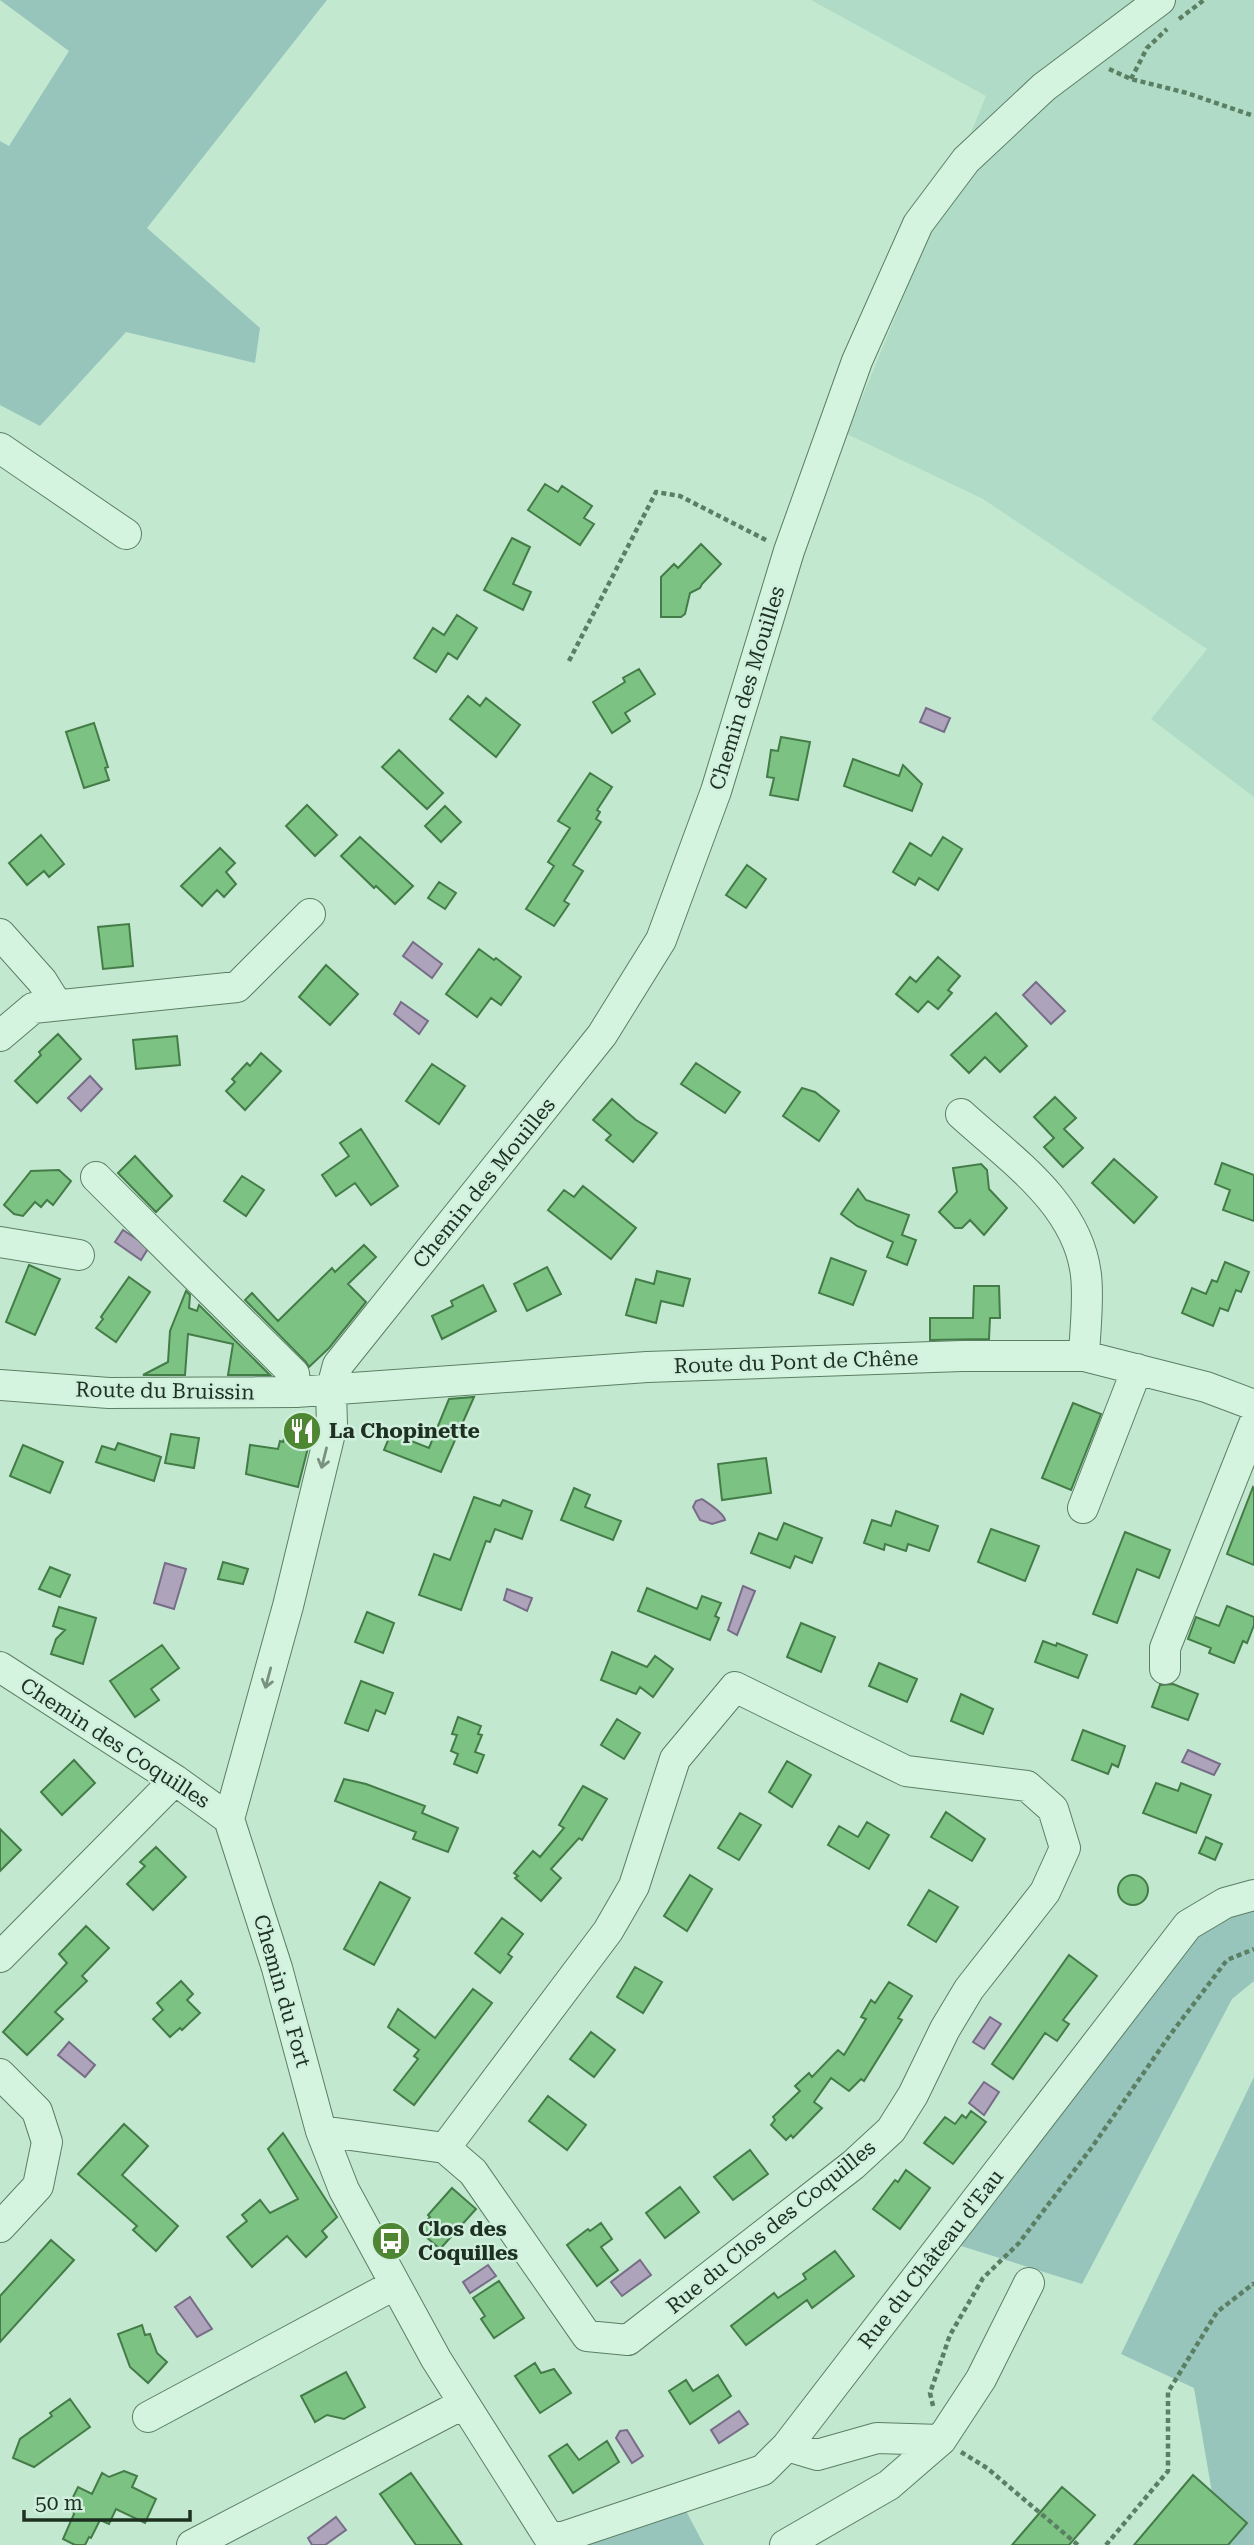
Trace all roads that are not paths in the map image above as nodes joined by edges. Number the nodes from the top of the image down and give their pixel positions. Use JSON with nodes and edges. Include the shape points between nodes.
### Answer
{"nodes":[{"id":1,"x":1160,"y":0,"type":"edge"},
{"id":2,"x":0,"y":448,"type":"edge"},
{"id":3,"x":126,"y":534,"type":"dead end"},
{"id":4,"x":310,"y":914,"type":"dead end"},
{"id":5,"x":0,"y":934,"type":"edge"},
{"id":6,"x":57,"y":1005,"type":"junction"},
{"id":7,"x":0,"y":1036,"type":"edge"},
{"id":8,"x":961,"y":1114,"type":"dead end"},
{"id":9,"x":96,"y":1177,"type":"dead end"},
{"id":10,"x":0,"y":1242,"type":"edge"},
{"id":11,"x":79,"y":1255,"type":"dead end"},
{"id":12,"x":1084,"y":1356,"type":"junction"},
{"id":13,"x":1146,"y":1372,"type":"junction"},
{"id":14,"x":0,"y":1385,"type":"edge"},
{"id":15,"x":331,"y":1391,"type":"junction"},
{"id":16,"x":296,"y":1392,"type":"junction"},
{"id":17,"x":1254,"y":1405,"type":"edge"},
{"id":18,"x":1254,"y":1424,"type":"edge"},
{"id":19,"x":1112,"y":1487,"type":"dead end"},
{"id":20,"x":1083,"y":1508,"type":"dead end"},
{"id":21,"x":0,"y":1667,"type":"edge"},
{"id":22,"x":1165,"y":1669,"type":"dead end"},
{"id":23,"x":175,"y":1780,"type":"junction"},
{"id":24,"x":229,"y":1819,"type":"junction"},
{"id":25,"x":1254,"y":1895,"type":"edge"},
{"id":26,"x":0,"y":1957,"type":"edge"},
{"id":27,"x":0,"y":2074,"type":"edge"},
{"id":28,"x":321,"y":2131,"type":"junction"},
{"id":29,"x":445,"y":2148,"type":"junction"},
{"id":30,"x":0,"y":2227,"type":"edge"},
{"id":31,"x":1029,"y":2283,"type":"dead end"},
{"id":32,"x":394,"y":2285,"type":"junction"},
{"id":33,"x":463,"y":2404,"type":"junction"},
{"id":34,"x":148,"y":2417,"type":"dead end"},
{"id":35,"x":941,"y":2440,"type":"junction"},
{"id":36,"x":787,"y":2446,"type":"junction"},
{"id":37,"x":546,"y":2541,"type":"edge"},
{"id":38,"x":192,"y":2545,"type":"edge"},
{"id":39,"x":785,"y":2545,"type":"edge"}],
"edges":[{"from":1,"to":15,"type":"street","name":"Chemin des Mouilles","via":[[1044,87],[966,160],[918,224],[857,361],[789,551],[716,791],[661,940],[602,1035],[338,1365]]},
{"from":2,"to":3,"type":"street"},
{"from":4,"to":6,"type":"street","via":[[237,987]]},
{"from":5,"to":6,"type":"street"},
{"from":6,"to":7,"type":"street","via":[[33,1007]]},
{"from":8,"to":12,"type":"street","via":[[1052,1199],[1075,1234],[1086,1275]]},
{"from":9,"to":16,"type":"street","via":[[294,1374]]},
{"from":10,"to":11,"type":"street"},
{"from":12,"to":13,"type":"street","name":"Route du Pont de Chêne"},
{"from":12,"to":15,"type":"street","name":"Route du Pont de Chêne","via":[[647,1367]]},
{"from":13,"to":17,"type":"street","name":"Route du Pont de Chêne"},
{"from":13,"to":19,"type":"street"},
{"from":13,"to":20,"type":"street"},
{"from":14,"to":16,"type":"street","name":"Route du Bruissin","via":[[108,1393]]},
{"from":15,"to":16,"type":"street","name":"Route du Bruissin"},
{"from":15,"to":24,"type":"street","one_way":true,"via":[[332,1425]]},
{"from":18,"to":22,"type":"street","via":[[1166,1648]]},
{"from":21,"to":23,"type":"street","name":"Chemin des Coquilles"},
{"from":23,"to":24,"type":"street","name":"Chemin des Coquilles"},
{"from":23,"to":26,"type":"street"},
{"from":24,"to":28,"type":"street","name":"Chemin du Fort","via":[[277,1968]]},
{"from":25,"to":36,"type":"street","name":"Rue du Château d'Eau","via":[[1225,1903],[1188,1925]]},
{"from":27,"to":30,"type":"street","via":[[37,2111],[47,2141],[37,2186]]},
{"from":28,"to":29,"type":"street"},
{"from":28,"to":32,"type":"street","name":"Chemin du Fort","via":[[344,2190]]},
{"from":29,"to":29,"type":"street","name":"Rue du Clos des Coquilles","via":[[473,2172],[587,2336],[628,2340],[853,2165],[891,2130],[969,1989],[1045,1892],[1065,1848],[1054,1809],[1027,1786],[906,1771],[734,1687],[675,1759],[634,1886],[608,1931]]},
{"from":31,"to":35,"type":"street","via":[[981,2379]]},
{"from":32,"to":33,"type":"street","name":"Chemin du Fort"},
{"from":32,"to":34,"type":"street"},
{"from":33,"to":37,"type":"street","name":"Chemin du Fort"},
{"from":33,"to":38,"type":"street"},
{"from":35,"to":36,"type":"street","via":[[877,2438],[817,2455]]},
{"from":35,"to":39,"type":"street","via":[[889,2485]]},
{"from":36,"to":37,"type":"street","name":"Rue du Château d'Eau","via":[[764,2470]]}]}
